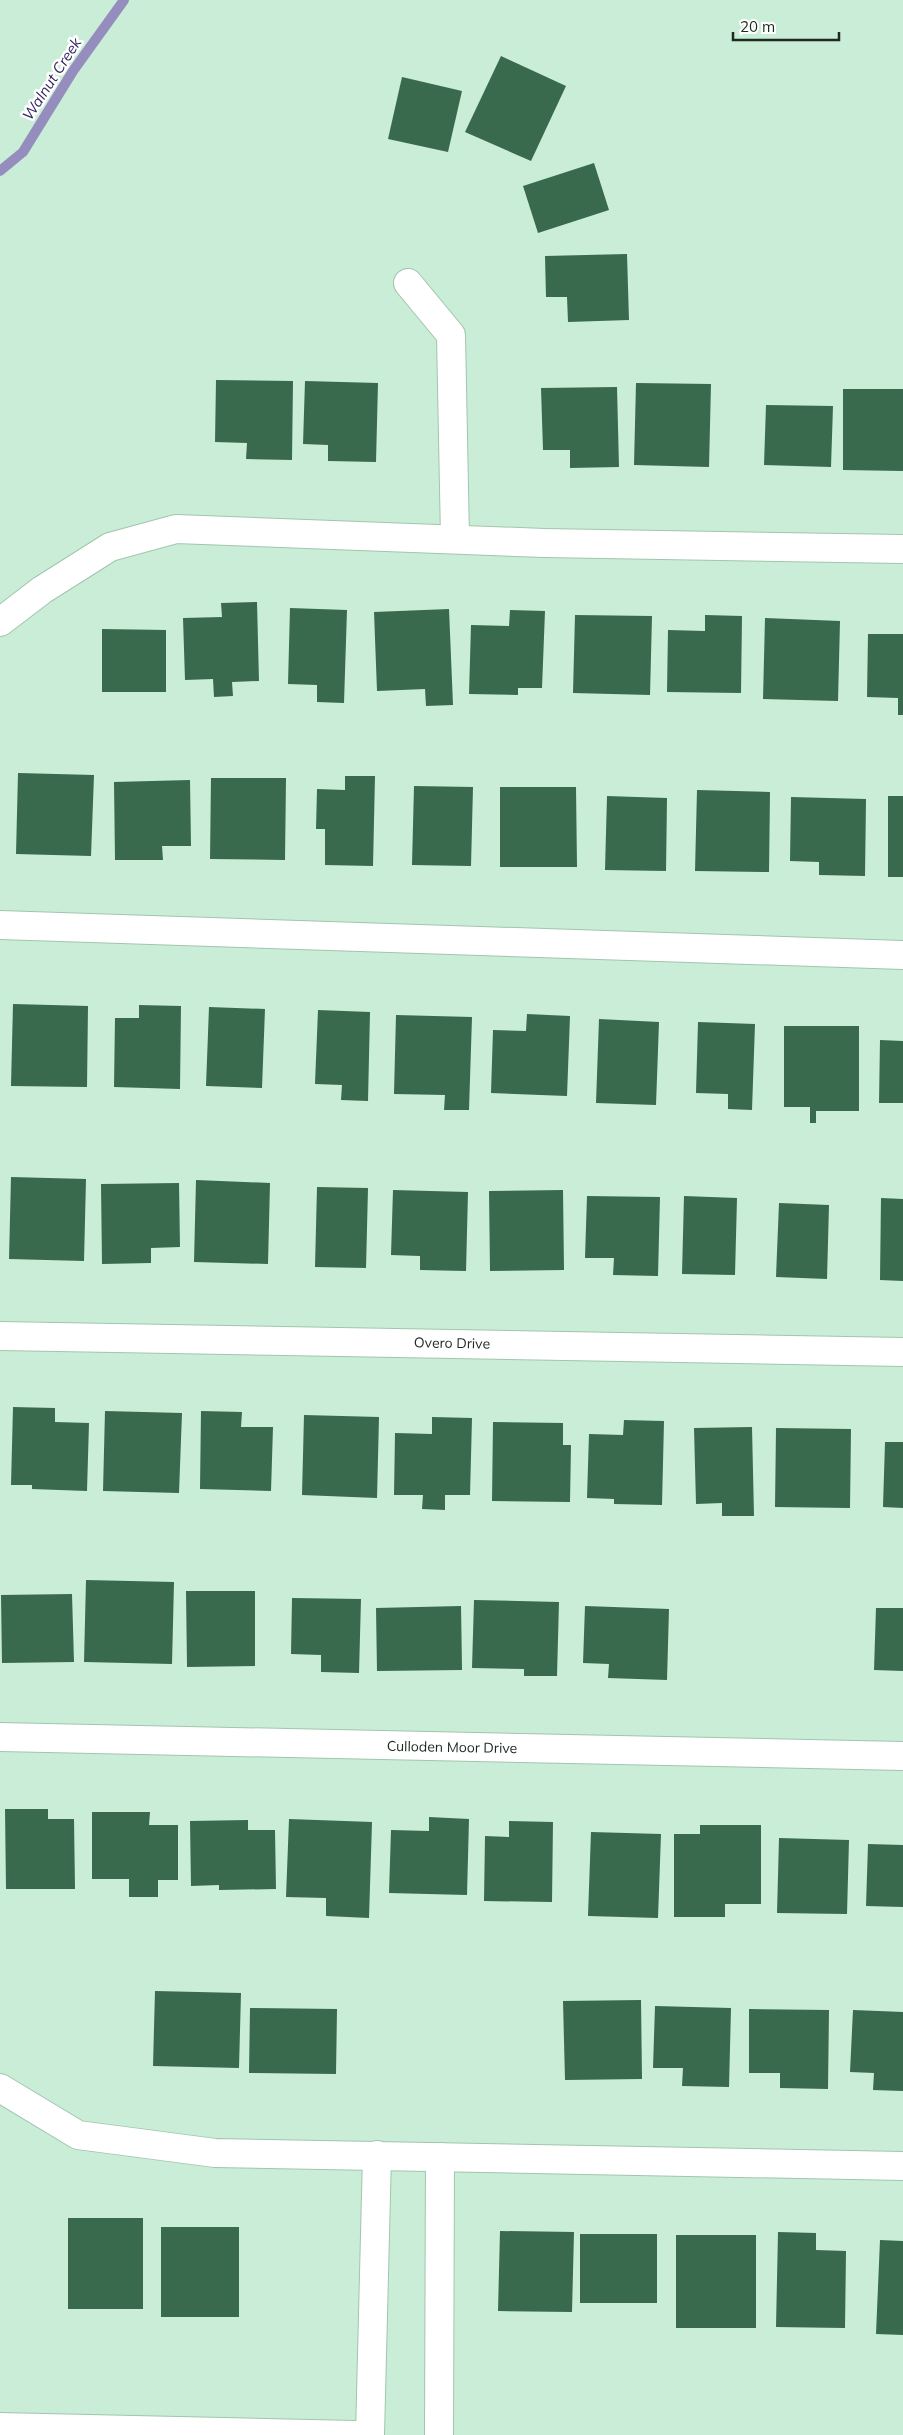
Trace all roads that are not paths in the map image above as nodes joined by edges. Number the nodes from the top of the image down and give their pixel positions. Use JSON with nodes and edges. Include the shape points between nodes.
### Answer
{"nodes":[{"id":1,"x":408,"y":283,"type":"dead end"},
{"id":2,"x":455,"y":540,"type":"junction"},
{"id":3,"x":903,"y":549,"type":"edge"},
{"id":4,"x":0,"y":622,"type":"edge"},
{"id":5,"x":0,"y":925,"type":"edge"},
{"id":6,"x":903,"y":955,"type":"edge"},
{"id":7,"x":0,"y":1336,"type":"edge"},
{"id":8,"x":903,"y":1352,"type":"edge"},
{"id":9,"x":0,"y":1737,"type":"edge"},
{"id":10,"x":903,"y":1756,"type":"edge"},
{"id":11,"x":0,"y":2088,"type":"edge"},
{"id":12,"x":377,"y":2156,"type":"junction"},
{"id":13,"x":440,"y":2157,"type":"junction"},
{"id":14,"x":903,"y":2166,"type":"edge"},
{"id":15,"x":0,"y":2428,"type":"edge"},
{"id":16,"x":356,"y":2435,"type":"edge"},
{"id":17,"x":370,"y":2435,"type":"edge"},
{"id":18,"x":439,"y":2435,"type":"edge"}],
"edges":[{"from":1,"to":2,"type":"street","via":[[451,336]]},
{"from":2,"to":3,"type":"street"},
{"from":2,"to":4,"type":"street","via":[[176,529],[110,547],[42,590]]},
{"from":5,"to":6,"type":"street"},
{"from":7,"to":8,"type":"street","name":"Overo Drive"},
{"from":9,"to":10,"type":"street","name":"Culloden Moor Drive"},
{"from":11,"to":12,"type":"street","via":[[78,2136],[215,2152]]},
{"from":12,"to":13,"type":"street"},
{"from":12,"to":17,"type":"street"},
{"from":13,"to":14,"type":"street"},
{"from":13,"to":18,"type":"street"},
{"from":15,"to":16,"type":"street"}]}
